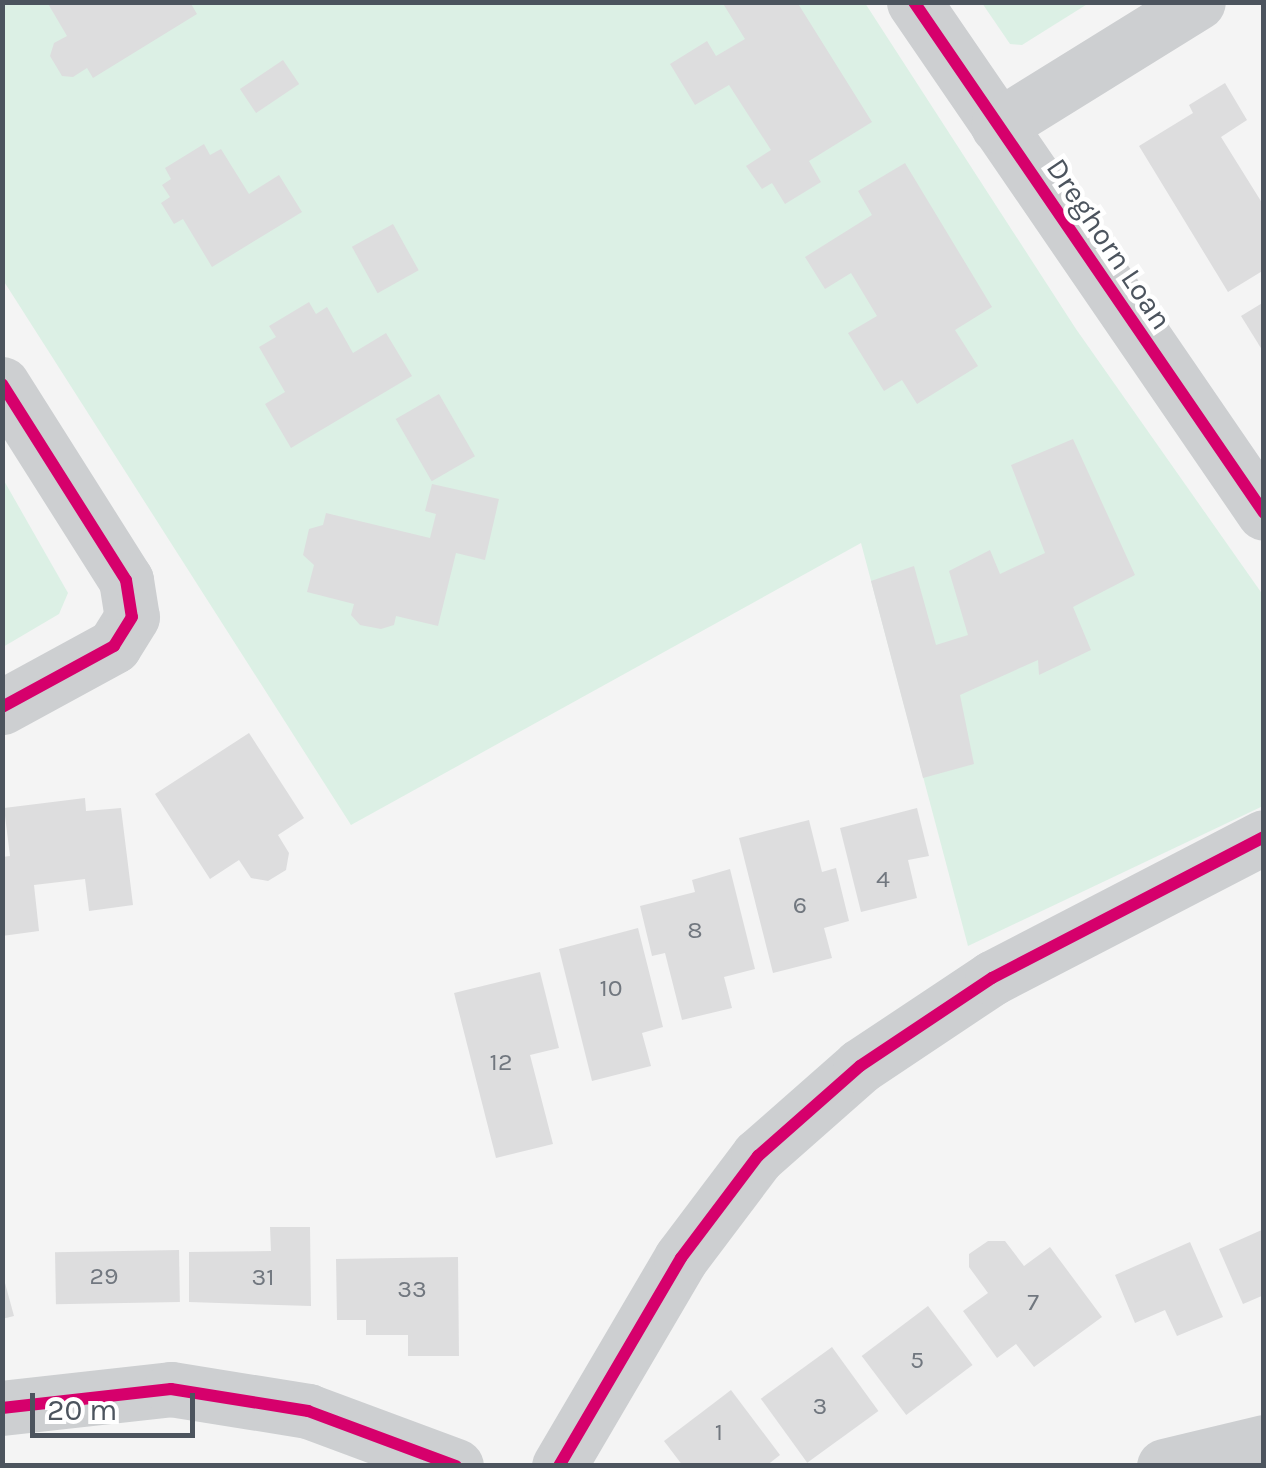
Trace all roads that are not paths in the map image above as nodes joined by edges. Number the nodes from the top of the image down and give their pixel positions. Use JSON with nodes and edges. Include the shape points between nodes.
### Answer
{"nodes":[{"id":1,"x":914,"y":2,"type":"edge"},
{"id":2,"x":1198,"y":2,"type":"edge"},
{"id":3,"x":998,"y":126,"type":"junction"},
{"id":4,"x":2,"y":384,"type":"edge"},
{"id":5,"x":1264,"y":514,"type":"edge"},
{"id":6,"x":2,"y":707,"type":"edge"},
{"id":7,"x":1264,"y":837,"type":"edge"},
{"id":8,"x":2,"y":1408,"type":"edge"},
{"id":9,"x":1245,"y":1431,"type":"edge"},
{"id":10,"x":456,"y":1466,"type":"edge"},
{"id":11,"x":560,"y":1466,"type":"edge"},
{"id":12,"x":1164,"y":1466,"type":"edge"}],
"edges":[{"from":1,"to":3,"type":"street","name":"Dreghorn Loan"},
{"from":2,"to":3,"type":"street"},
{"from":3,"to":5,"type":"street","name":"Dreghorn Loan"},
{"from":4,"to":6,"type":"street","via":[[126,580],[132,616],[114,646]]},
{"from":7,"to":11,"type":"street","via":[[992,978],[860,1066],[787,1130],[758,1156],[681,1258]]},
{"from":8,"to":10,"type":"street","via":[[171,1389],[308,1411]]},
{"from":9,"to":12,"type":"street"}]}
